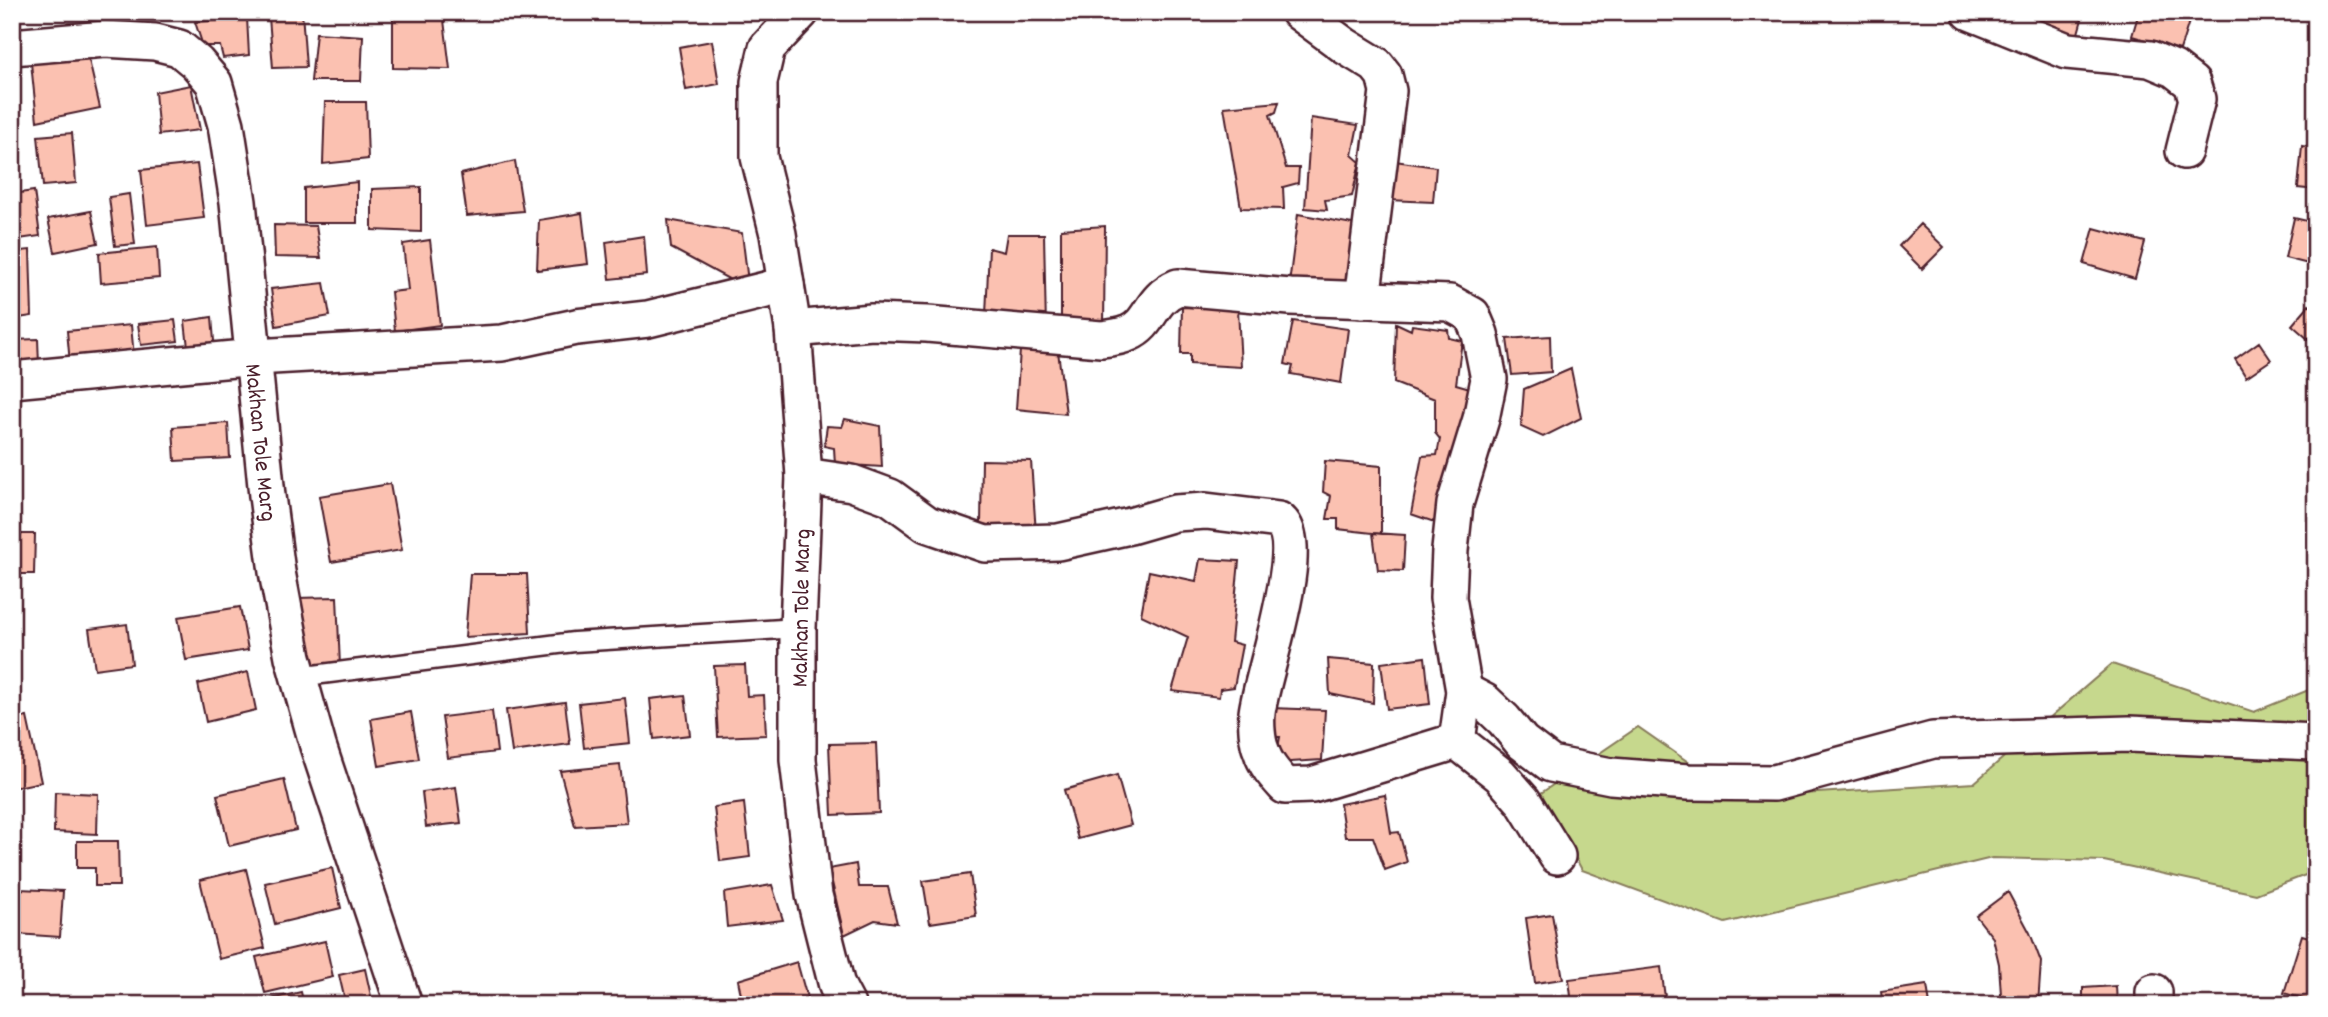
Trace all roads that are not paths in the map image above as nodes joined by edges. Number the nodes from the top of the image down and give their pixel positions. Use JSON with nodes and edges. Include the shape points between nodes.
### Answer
{"nodes":[{"id":1,"x":800,"y":12,"type":"edge"},
{"id":2,"x":1299,"y":12,"type":"edge"},
{"id":3,"x":1970,"y":12,"type":"edge"},
{"id":4,"x":12,"y":47,"type":"edge"},
{"id":5,"x":2184,"y":151,"type":"dead end"},
{"id":6,"x":786,"y":285,"type":"junction"},
{"id":7,"x":1362,"y":300,"type":"junction"},
{"id":8,"x":793,"y":329,"type":"junction"},
{"id":9,"x":255,"y":357,"type":"junction"},
{"id":10,"x":12,"y":380,"type":"edge"},
{"id":11,"x":804,"y":476,"type":"junction"},
{"id":12,"x":799,"y":628,"type":"junction"},
{"id":13,"x":298,"y":677,"type":"junction"},
{"id":14,"x":1464,"y":691,"type":"junction"},
{"id":15,"x":1457,"y":741,"type":"junction"},
{"id":16,"x":2316,"y":741,"type":"edge"},
{"id":17,"x":1557,"y":856,"type":"dead end"},
{"id":18,"x":404,"y":1005,"type":"edge"},
{"id":19,"x":847,"y":1005,"type":"edge"}],
"edges":[{"from":1,"to":6,"type":"street","name":"Makhan Tole Marg","via":[[767,48],[758,82],[759,157]]},
{"from":2,"to":7,"type":"street","via":[[1376,65],[1388,91]]},
{"from":3,"to":5,"type":"street","via":[[2067,51],[2150,59],[2174,69],[2192,83],[2197,99]]},
{"from":4,"to":9,"type":"street","name":"Makhan Tole Marg","via":[[105,39],[155,42],[179,48],[214,83],[238,202]]},
{"from":6,"to":8,"type":"street","name":"Makhan Tole Marg"},
{"from":6,"to":9,"type":"street","via":[[648,319],[576,327],[502,343]]},
{"from":7,"to":8,"type":"street","via":[[1178,287],[1164,293],[1141,326],[1128,334],[1101,339],[872,322]]},
{"from":7,"to":14,"type":"street","via":[[1450,303],[1472,315],[1480,334],[1489,379],[1455,504],[1448,586]]},
{"from":8,"to":11,"type":"street","name":"Makhan Tole Marg"},
{"from":9,"to":10,"type":"street"},
{"from":9,"to":13,"type":"street","name":"Makhan Tole Marg","via":[[275,559]]},
{"from":11,"to":12,"type":"street","name":"Makhan Tole Marg"},
{"from":11,"to":15,"type":"street","via":[[852,483],[890,498],[927,524],[985,544],[1058,542],[1175,513],[1206,511],[1279,520],[1286,525],[1289,538],[1288,564],[1257,713],[1260,750],[1272,772],[1285,786],[1312,785]]},
{"from":12,"to":13,"type":"lane","via":[[574,642]]},
{"from":12,"to":19,"type":"street","name":"Makhan Tole Marg","via":[[798,760],[814,895],[837,986]]},
{"from":13,"to":18,"type":"street","name":"Makhan Tole Marg"},
{"from":14,"to":15,"type":"street"},
{"from":14,"to":16,"type":"street","via":[[1485,702],[1522,742],[1551,764],[1611,776],[1688,782],[1774,783],[1933,740],[2129,734]]},
{"from":15,"to":17,"type":"street","via":[[1500,775],[1523,801]]}]}
